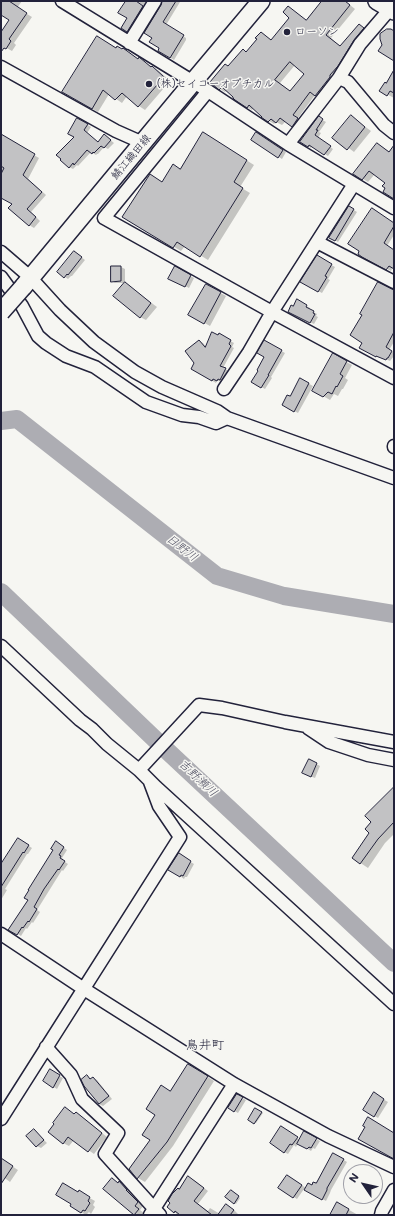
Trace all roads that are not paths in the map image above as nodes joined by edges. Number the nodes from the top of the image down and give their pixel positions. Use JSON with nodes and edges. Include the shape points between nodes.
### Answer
{"nodes":[{"id":1,"x":62,"y":1,"type":"edge"},
{"id":2,"x":155,"y":1,"type":"edge"},
{"id":3,"x":261,"y":1,"type":"edge"},
{"id":4,"x":387,"y":7,"type":"edge"},
{"id":5,"x":129,"y":43,"type":"junction"},
{"id":6,"x":1,"y":67,"type":"edge"},
{"id":7,"x":339,"y":78,"type":"junction"},
{"id":8,"x":193,"y":82,"type":"junction"},
{"id":9,"x":208,"y":91,"type":"junction"},
{"id":10,"x":394,"y":133,"type":"edge"},
{"id":11,"x":143,"y":143,"type":"junction"},
{"id":12,"x":288,"y":144,"type":"junction"},
{"id":13,"x":354,"y":184,"type":"junction"},
{"id":14,"x":394,"y":208,"type":"edge"},
{"id":15,"x":317,"y":242,"type":"junction"},
{"id":16,"x":1,"y":252,"type":"edge"},
{"id":17,"x":1,"y":277,"type":"edge"},
{"id":18,"x":26,"y":282,"type":"junction"},
{"id":19,"x":394,"y":282,"type":"edge"},
{"id":20,"x":1,"y":312,"type":"edge"},
{"id":21,"x":272,"y":312,"type":"junction"},
{"id":22,"x":394,"y":378,"type":"edge"},
{"id":23,"x":224,"y":389,"type":"dead end"},
{"id":24,"x":227,"y":418,"type":"junction"},
{"id":25,"x":394,"y":478,"type":"edge"},
{"id":26,"x":1,"y":646,"type":"edge"},
{"id":27,"x":305,"y":725,"type":"junction"},
{"id":28,"x":394,"y":742,"type":"edge"},
{"id":29,"x":394,"y":760,"type":"edge"},
{"id":30,"x":139,"y":770,"type":"junction"},
{"id":31,"x":148,"y":780,"type":"junction"},
{"id":32,"x":1,"y":934,"type":"edge"},
{"id":33,"x":84,"y":989,"type":"junction"},
{"id":34,"x":394,"y":1004,"type":"edge"},
{"id":35,"x":46,"y":1047,"type":"junction"},
{"id":36,"x":234,"y":1084,"type":"junction"},
{"id":37,"x":1,"y":1119,"type":"edge"},
{"id":38,"x":394,"y":1167,"type":"edge"},
{"id":39,"x":394,"y":1190,"type":"edge"},
{"id":40,"x":155,"y":1212,"type":"edge"},
{"id":41,"x":381,"y":1215,"type":"edge"}],
"edges":[{"from":1,"to":5,"type":"street"},
{"from":2,"to":5,"type":"street"},
{"from":3,"to":8,"type":"main road","name":"鯖江織田線"},
{"from":4,"to":7,"type":"street"},
{"from":5,"to":8,"type":"street"},
{"from":6,"to":11,"type":"street","via":[[116,131]]},
{"from":7,"to":10,"type":"street","via":[[348,82],[384,125]]},
{"from":7,"to":12,"type":"street"},
{"from":8,"to":9,"type":"street"},
{"from":8,"to":11,"type":"main road","name":"鯖江織田線"},
{"from":9,"to":12,"type":"street"},
{"from":9,"to":21,"type":"street","via":[[104,218]]},
{"from":11,"to":18,"type":"main road","name":"鯖江織田線"},
{"from":12,"to":13,"type":"street"},
{"from":13,"to":14,"type":"street"},
{"from":13,"to":15,"type":"street"},
{"from":15,"to":19,"type":"street"},
{"from":15,"to":21,"type":"street"},
{"from":16,"to":18,"type":"street"},
{"from":17,"to":24,"type":"street","via":[[22,306],[38,336],[66,356],[95,367],[146,402],[182,415],[216,423]]},
{"from":18,"to":20,"type":"main road","name":"鯖江織田線","bridge":true},
{"from":18,"to":24,"type":"street","via":[[94,342],[135,372],[162,388],[217,411]]},
{"from":21,"to":22,"type":"street"},
{"from":21,"to":23,"type":"street"},
{"from":24,"to":25,"type":"street"},
{"from":26,"to":30,"type":"street","via":[[80,720]]},
{"from":27,"to":28,"type":"street"},
{"from":27,"to":29,"type":"street","via":[[328,742]]},
{"from":27,"to":30,"type":"street","via":[[199,704]]},
{"from":30,"to":31,"type":"street"},
{"from":31,"to":33,"type":"street","via":[[159,806],[180,837]]},
{"from":31,"to":34,"type":"street"},
{"from":32,"to":33,"type":"street"},
{"from":33,"to":35,"type":"street"},
{"from":33,"to":36,"type":"street"},
{"from":35,"to":37,"type":"street"},
{"from":35,"to":40,"type":"street","via":[[71,1074],[82,1099],[118,1133],[106,1154]]},
{"from":36,"to":38,"type":"street","via":[[328,1136]]},
{"from":36,"to":40,"type":"street"},
{"from":39,"to":41,"type":"street"}]}
